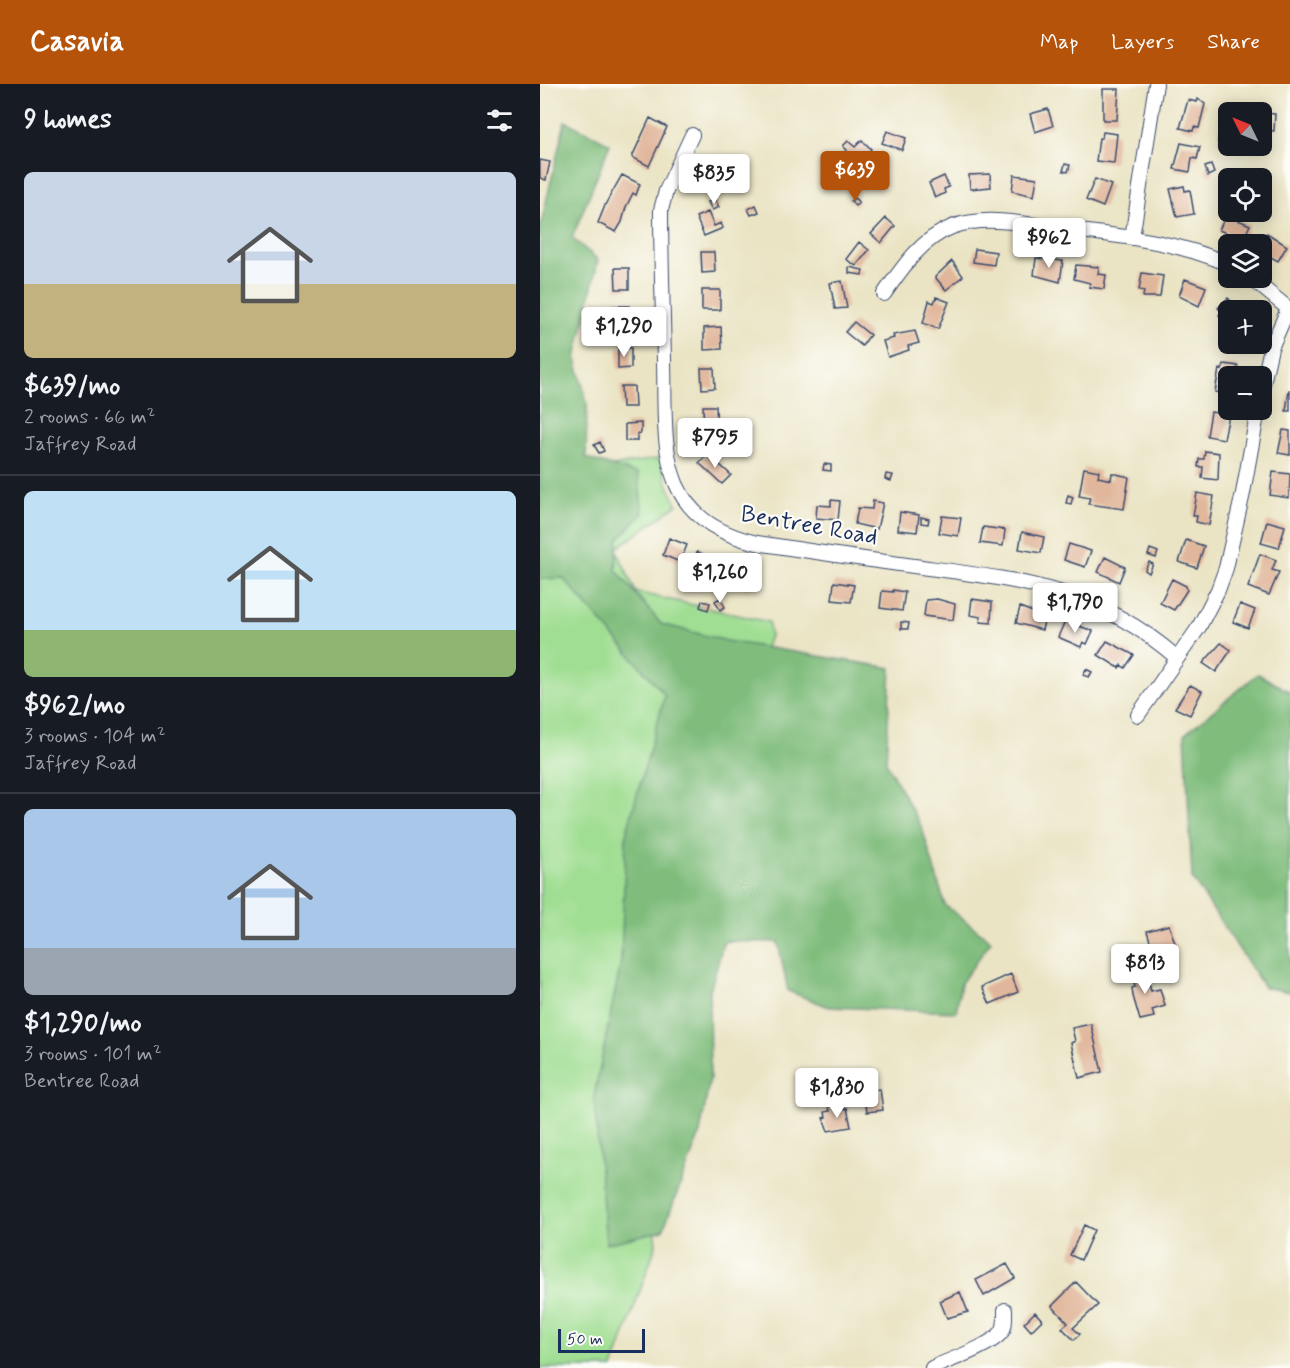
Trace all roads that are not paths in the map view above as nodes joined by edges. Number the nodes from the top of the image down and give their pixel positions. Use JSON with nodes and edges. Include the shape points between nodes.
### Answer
{"nodes":[{"id":1,"x":1156,"y":84,"type":"edge"},
{"id":2,"x":692,"y":135,"type":"dead end"},
{"id":3,"x":1132,"y":238,"type":"junction"},
{"id":4,"x":1218,"y":260,"type":"edge"},
{"id":5,"x":1263,"y":288,"type":"edge"},
{"id":6,"x":884,"y":294,"type":"dead end"},
{"id":7,"x":1289,"y":309,"type":"edge"},
{"id":8,"x":1267,"y":366,"type":"edge"},
{"id":9,"x":1256,"y":420,"type":"edge"},
{"id":10,"x":1176,"y":657,"type":"junction"},
{"id":11,"x":1137,"y":715,"type":"dead end"},
{"id":12,"x":1005,"y":1310,"type":"dead end"},
{"id":13,"x":932,"y":1368,"type":"edge"}],
"edges":[{"from":1,"to":3,"type":"street"},
{"from":2,"to":10,"type":"street","name":"Bentree Road","via":[[666,190],[661,210],[664,443],[675,482],[691,507],[726,534],[757,543],[1045,587],[1110,613],[1154,638]]},
{"from":3,"to":4,"type":"street","via":[[1184,248]]},
{"from":3,"to":6,"type":"street","via":[[1014,223],[973,222],[945,231],[925,244]]},
{"from":5,"to":7,"type":"street"},
{"from":7,"to":8,"type":"street"},
{"from":9,"to":10,"type":"street","via":[[1226,568],[1205,617]]},
{"from":10,"to":11,"type":"street"},
{"from":12,"to":13,"type":"street","via":[[1001,1332]]}]}
